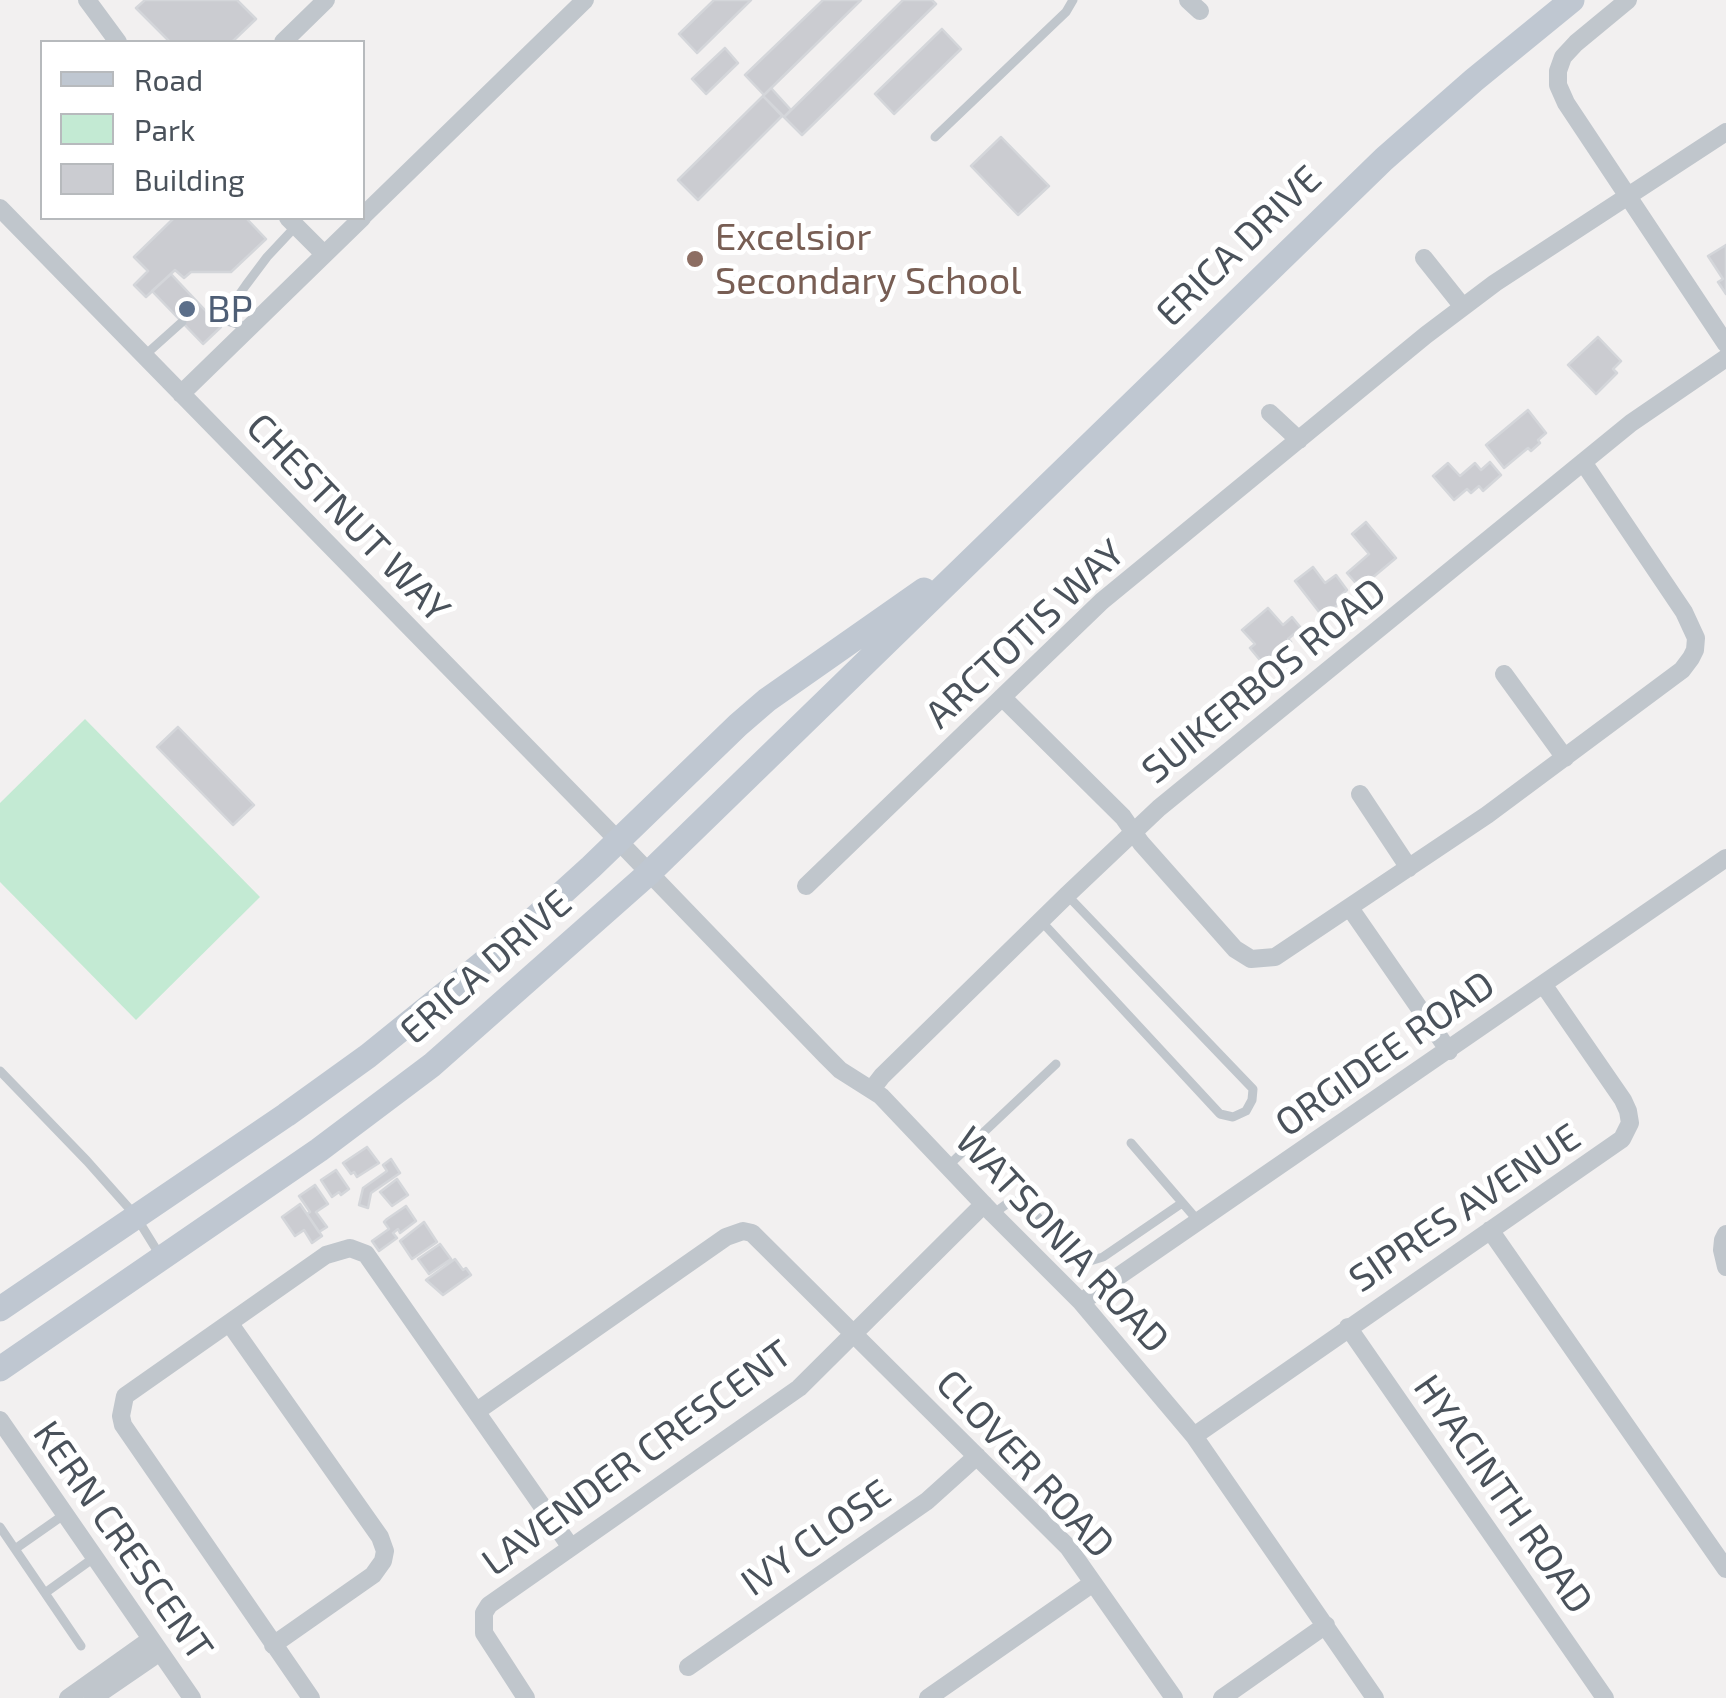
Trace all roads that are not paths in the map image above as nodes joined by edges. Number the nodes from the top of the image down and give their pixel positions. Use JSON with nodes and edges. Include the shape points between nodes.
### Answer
{"nodes":[{"id":1,"x":87,"y":0,"type":"edge"},
{"id":2,"x":326,"y":0,"type":"edge"},
{"id":3,"x":585,"y":0,"type":"edge"},
{"id":4,"x":1072,"y":0,"type":"edge"},
{"id":5,"x":1572,"y":0,"type":"edge"},
{"id":6,"x":1628,"y":0,"type":"edge"},
{"id":7,"x":117,"y":40,"type":"edge"},
{"id":8,"x":285,"y":40,"type":"edge"},
{"id":9,"x":1726,"y":132,"type":"edge"},
{"id":10,"x":935,"y":137,"type":"dead end"},
{"id":11,"x":1628,"y":196,"type":"junction"},
{"id":12,"x":0,"y":208,"type":"edge"},
{"id":13,"x":365,"y":214,"type":"edge"},
{"id":14,"x":359,"y":220,"type":"edge"},
{"id":15,"x":292,"y":222,"type":"edge"},
{"id":16,"x":324,"y":254,"type":"junction"},
{"id":17,"x":1424,"y":258,"type":"dead end"},
{"id":18,"x":1462,"y":307,"type":"junction"},
{"id":19,"x":212,"y":317,"type":"dead end"},
{"id":20,"x":225,"y":321,"type":"junction"},
{"id":21,"x":182,"y":322,"type":"dead end"},
{"id":22,"x":249,"y":328,"type":"junction"},
{"id":23,"x":1726,"y":344,"type":"edge"},
{"id":24,"x":144,"y":356,"type":"junction"},
{"id":25,"x":1726,"y":358,"type":"edge"},
{"id":26,"x":181,"y":394,"type":"junction"},
{"id":27,"x":1270,"y":413,"type":"dead end"},
{"id":28,"x":1298,"y":440,"type":"junction"},
{"id":29,"x":1583,"y":462,"type":"junction"},
{"id":30,"x":970,"y":559,"type":"junction"},
{"id":31,"x":1504,"y":674,"type":"dead end"},
{"id":32,"x":1002,"y":696,"type":"junction"},
{"id":33,"x":1565,"y":758,"type":"junction"},
{"id":34,"x":1360,"y":794,"type":"dead end"},
{"id":35,"x":1132,"y":831,"type":"junction"},
{"id":36,"x":618,"y":841,"type":"junction"},
{"id":37,"x":1726,"y":858,"type":"edge"},
{"id":38,"x":1409,"y":868,"type":"junction"},
{"id":39,"x":648,"y":874,"type":"junction"},
{"id":40,"x":806,"y":886,"type":"dead end"},
{"id":41,"x":1067,"y":895,"type":"junction"},
{"id":42,"x":1350,"y":908,"type":"junction"},
{"id":43,"x":1041,"y":921,"type":"junction"},
{"id":44,"x":1542,"y":984,"type":"junction"},
{"id":45,"x":1449,"y":1051,"type":"junction"},
{"id":46,"x":1056,"y":1064,"type":"dead end"},
{"id":47,"x":0,"y":1071,"type":"edge"},
{"id":48,"x":872,"y":1089,"type":"junction"},
{"id":49,"x":1130,"y":1143,"type":"dead end"},
{"id":50,"x":949,"y":1166,"type":"junction"},
{"id":51,"x":1182,"y":1203,"type":"junction"},
{"id":52,"x":988,"y":1209,"type":"junction"},
{"id":53,"x":136,"y":1216,"type":"junction"},
{"id":54,"x":1199,"y":1222,"type":"junction"},
{"id":55,"x":1490,"y":1230,"type":"junction"},
{"id":56,"x":1726,"y":1234,"type":"edge"},
{"id":57,"x":161,"y":1257,"type":"junction"},
{"id":58,"x":1726,"y":1266,"type":"edge"},
{"id":59,"x":1081,"y":1302,"type":"junction"},
{"id":60,"x":0,"y":1309,"type":"edge"},
{"id":61,"x":230,"y":1324,"type":"junction"},
{"id":62,"x":1348,"y":1327,"type":"junction"},
{"id":63,"x":854,"y":1333,"type":"junction"},
{"id":64,"x":0,"y":1369,"type":"edge"},
{"id":65,"x":478,"y":1411,"type":"junction"},
{"id":66,"x":0,"y":1420,"type":"edge"},
{"id":67,"x":1194,"y":1436,"type":"junction"},
{"id":68,"x":977,"y":1456,"type":"junction"},
{"id":69,"x":65,"y":1514,"type":"junction"},
{"id":70,"x":0,"y":1527,"type":"edge"},
{"id":71,"x":570,"y":1546,"type":"junction"},
{"id":72,"x":15,"y":1550,"type":"junction"},
{"id":73,"x":94,"y":1557,"type":"junction"},
{"id":74,"x":1726,"y":1569,"type":"edge"},
{"id":75,"x":1093,"y":1583,"type":"junction"},
{"id":76,"x":45,"y":1593,"type":"junction"},
{"id":77,"x":1326,"y":1625,"type":"junction"},
{"id":78,"x":156,"y":1645,"type":"junction"},
{"id":79,"x":273,"y":1645,"type":"junction"},
{"id":80,"x":81,"y":1646,"type":"dead end"},
{"id":81,"x":688,"y":1667,"type":"dead end"},
{"id":82,"x":68,"y":1698,"type":"edge"},
{"id":83,"x":93,"y":1698,"type":"edge"},
{"id":84,"x":192,"y":1698,"type":"edge"},
{"id":85,"x":311,"y":1698,"type":"edge"},
{"id":86,"x":526,"y":1698,"type":"edge"},
{"id":87,"x":928,"y":1698,"type":"edge"},
{"id":88,"x":1174,"y":1698,"type":"edge"},
{"id":89,"x":1222,"y":1698,"type":"edge"},
{"id":90,"x":1375,"y":1698,"type":"edge"},
{"id":91,"x":1605,"y":1698,"type":"edge"}],
"edges":[{"from":1,"to":7,"type":"street"},
{"from":2,"to":8,"type":"street"},
{"from":3,"to":13,"type":"street"},
{"from":4,"to":10,"type":"lane"},
{"from":5,"to":30,"type":"main road","name":"ERICA DRIVE","via":[[1384,159]]},
{"from":6,"to":11,"type":"street","via":[[1576,43],[1558,70],[1566,103]]},
{"from":9,"to":11,"type":"street","name":"ARCTOTIS WAY"},
{"from":11,"to":18,"type":"street","name":"ARCTOTIS WAY"},
{"from":11,"to":23,"type":"street"},
{"from":12,"to":24,"type":"street","name":"CHESTNUT WAY"},
{"from":14,"to":16,"type":"street"},
{"from":15,"to":16,"type":"street"},
{"from":15,"to":20,"type":"lane"},
{"from":16,"to":22,"type":"street"},
{"from":17,"to":18,"type":"street"},
{"from":18,"to":28,"type":"street","name":"ARCTOTIS WAY"},
{"from":19,"to":20,"type":"lane"},
{"from":20,"to":22,"type":"lane"},
{"from":21,"to":24,"type":"lane"},
{"from":22,"to":26,"type":"street"},
{"from":24,"to":26,"type":"street","name":"CHESTNUT WAY"},
{"from":25,"to":29,"type":"street","name":"SUIKERBOS ROAD"},
{"from":26,"to":36,"type":"street","name":"CHESTNUT WAY"},
{"from":27,"to":28,"type":"street"},
{"from":28,"to":32,"type":"street","name":"ARCTOTIS WAY","via":[[1102,601]]},
{"from":29,"to":33,"type":"street","via":[[1696,638],[1682,670]]},
{"from":29,"to":35,"type":"street","name":"SUIKERBOS ROAD"},
{"from":30,"to":36,"type":"main road","name":"ERICA DRIVE","via":[[767,700]]},
{"from":30,"to":39,"type":"main road","name":"ERICA DRIVE"},
{"from":31,"to":33,"type":"street"},
{"from":32,"to":35,"type":"street"},
{"from":32,"to":40,"type":"street","name":"ARCTOTIS WAY"},
{"from":33,"to":38,"type":"street"},
{"from":34,"to":38,"type":"street"},
{"from":35,"to":41,"type":"street","name":"SUIKERBOS ROAD"},
{"from":35,"to":42,"type":"street","via":[[1250,958],[1275,957]]},
{"from":36,"to":39,"type":"street","name":"CHESTNUT WAY"},
{"from":36,"to":53,"type":"main road","name":"ERICA DRIVE","via":[[382,1045]]},
{"from":37,"to":44,"type":"street","name":"ORGIDEE ROAD"},
{"from":38,"to":42,"type":"street"},
{"from":39,"to":48,"type":"street","name":"WATSONIA ROAD","via":[[840,1070]]},
{"from":39,"to":57,"type":"main road","name":"ERICA DRIVE","via":[[387,1101]]},
{"from":41,"to":43,"type":"street","name":"SUIKERBOS ROAD"},
{"from":41,"to":43,"type":"lane","via":[[1252,1089],[1246,1111],[1220,1114]]},
{"from":42,"to":45,"type":"street"},
{"from":43,"to":48,"type":"street","name":"SUIKERBOS ROAD"},
{"from":44,"to":45,"type":"street","name":"ORGIDEE ROAD"},
{"from":44,"to":55,"type":"street","name":"SIPRES AVENUE","via":[[1623,1100],[1630,1123],[1622,1139]]},
{"from":45,"to":54,"type":"street","name":"ORGIDEE ROAD"},
{"from":46,"to":50,"type":"lane"},
{"from":47,"to":53,"type":"lane"},
{"from":48,"to":50,"type":"street","name":"WATSONIA ROAD"},
{"from":49,"to":51,"type":"lane"},
{"from":50,"to":52,"type":"street","name":"WATSONIA ROAD"},
{"from":51,"to":52,"type":"lane","via":[[1090,1261],[1074,1257],[1024,1204]]},
{"from":51,"to":54,"type":"lane"},
{"from":52,"to":59,"type":"street","name":"WATSONIA ROAD"},
{"from":52,"to":63,"type":"street","name":"LAVENDER CRESCENT"},
{"from":53,"to":57,"type":"lane"},
{"from":53,"to":60,"type":"main road","name":"ERICA DRIVE"},
{"from":54,"to":59,"type":"street","name":"ORGIDEE ROAD"},
{"from":55,"to":62,"type":"street","name":"SIPRES AVENUE"},
{"from":55,"to":74,"type":"street"},
{"from":56,"to":58,"type":"street"},
{"from":57,"to":64,"type":"main road","name":"ERICA DRIVE"},
{"from":59,"to":67,"type":"street","name":"WATSONIA ROAD"},
{"from":61,"to":65,"type":"street","via":[[326,1255],[361,1251]]},
{"from":61,"to":79,"type":"street","via":[[125,1396],[121,1416]]},
{"from":61,"to":79,"type":"street","via":[[385,1551],[373,1575]]},
{"from":62,"to":67,"type":"street","name":"SIPRES AVENUE"},
{"from":62,"to":91,"type":"street","name":"HYACINTH ROAD"},
{"from":63,"to":65,"type":"street","name":"CLOVER ROAD","via":[[743,1231]]},
{"from":63,"to":68,"type":"street","name":"CLOVER ROAD"},
{"from":63,"to":71,"type":"street","name":"LAVENDER CRESCENT","via":[[799,1388]]},
{"from":65,"to":71,"type":"street"},
{"from":66,"to":69,"type":"street","name":"KERN CRESCENT"},
{"from":67,"to":77,"type":"street","name":"WATSONIA ROAD"},
{"from":68,"to":75,"type":"street","name":"CLOVER ROAD","via":[[1068,1546]]},
{"from":68,"to":81,"type":"street","name":"IVY CLOSE","via":[[927,1500]]},
{"from":69,"to":72,"type":"lane"},
{"from":69,"to":73,"type":"street","name":"KERN CRESCENT"},
{"from":70,"to":72,"type":"lane"},
{"from":71,"to":86,"type":"street","name":"LAVENDER CRESCENT","via":[[484,1614],[488,1642]]},
{"from":72,"to":76,"type":"lane"},
{"from":73,"to":76,"type":"lane"},
{"from":73,"to":78,"type":"street","name":"KERN CRESCENT"},
{"from":75,"to":87,"type":"street"},
{"from":75,"to":88,"type":"street","name":"CLOVER ROAD"},
{"from":76,"to":80,"type":"lane"},
{"from":77,"to":89,"type":"street"},
{"from":77,"to":90,"type":"street","name":"WATSONIA ROAD"},
{"from":78,"to":82,"type":"street"},
{"from":78,"to":83,"type":"street"},
{"from":78,"to":84,"type":"street","name":"KERN CRESCENT"},
{"from":79,"to":85,"type":"street"}]}
